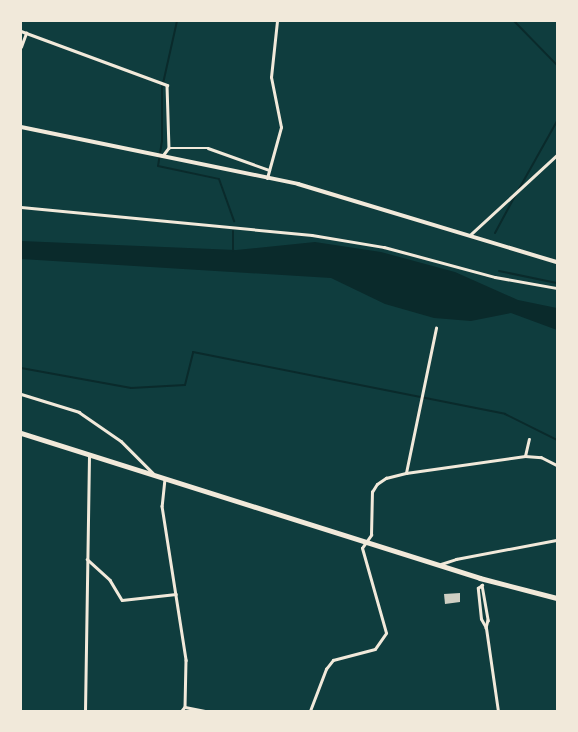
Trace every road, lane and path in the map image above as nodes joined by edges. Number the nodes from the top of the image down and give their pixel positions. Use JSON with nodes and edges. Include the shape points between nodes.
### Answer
{"nodes":[{"id":1,"x":277,"y":21,"type":"edge"},
{"id":2,"x":21,"y":31,"type":"edge"},
{"id":3,"x":26,"y":33,"type":"junction"},
{"id":4,"x":21,"y":46,"type":"edge"},
{"id":5,"x":21,"y":127,"type":"edge"},
{"id":6,"x":169,"y":148,"type":"junction"},
{"id":7,"x":557,"y":155,"type":"edge"},
{"id":8,"x":162,"y":157,"type":"junction"},
{"id":9,"x":270,"y":170,"type":"junction"},
{"id":10,"x":267,"y":178,"type":"junction"},
{"id":11,"x":21,"y":206,"type":"edge"},
{"id":12,"x":470,"y":235,"type":"junction"},
{"id":13,"x":557,"y":262,"type":"edge"},
{"id":14,"x":557,"y":288,"type":"edge"},
{"id":15,"x":436,"y":328,"type":"dead end"},
{"id":16,"x":21,"y":394,"type":"edge"},
{"id":17,"x":79,"y":412,"type":"joint"},
{"id":18,"x":21,"y":433,"type":"edge"},
{"id":19,"x":529,"y":439,"type":"dead end"},
{"id":20,"x":89,"y":456,"type":"junction"},
{"id":21,"x":526,"y":456,"type":"junction"},
{"id":22,"x":557,"y":465,"type":"edge"},
{"id":23,"x":153,"y":473,"type":"junction"},
{"id":24,"x":406,"y":473,"type":"junction"},
{"id":25,"x":165,"y":479,"type":"junction"},
{"id":26,"x":557,"y":540,"type":"edge"},
{"id":27,"x":368,"y":543,"type":"junction"},
{"id":28,"x":87,"y":559,"type":"junction"},
{"id":29,"x":440,"y":565,"type":"junction"},
{"id":30,"x":480,"y":578,"type":"junction"},
{"id":31,"x":482,"y":585,"type":"junction"},
{"id":32,"x":176,"y":594,"type":"junction"},
{"id":33,"x":557,"y":598,"type":"edge"},
{"id":34,"x":486,"y":628,"type":"junction"},
{"id":35,"x":185,"y":707,"type":"junction"},
{"id":36,"x":85,"y":711,"type":"edge"},
{"id":37,"x":182,"y":711,"type":"edge"},
{"id":38,"x":205,"y":711,"type":"edge"},
{"id":39,"x":310,"y":711,"type":"edge"},
{"id":40,"x":498,"y":711,"type":"edge"}],
"edges":[{"from":1,"to":9,"type":"street","via":[[271,77],[281,127]]},
{"from":2,"to":3,"type":"street"},
{"from":3,"to":4,"type":"street"},
{"from":3,"to":6,"type":"street","via":[[167,85]]},
{"from":5,"to":8,"type":"main road"},
{"from":6,"to":8,"type":"street"},
{"from":6,"to":9,"type":"street","via":[[208,148]]},
{"from":7,"to":12,"type":"street"},
{"from":8,"to":10,"type":"main road"},
{"from":9,"to":10,"type":"street"},
{"from":10,"to":12,"type":"main road","via":[[298,184]]},
{"from":11,"to":14,"type":"street","via":[[321,236],[384,248],[495,277]]},
{"from":12,"to":13,"type":"main road"},
{"from":15,"to":24,"type":"street"},
{"from":16,"to":17,"type":"street"},
{"from":17,"to":23,"type":"street","via":[[121,441]]},
{"from":18,"to":20,"type":"highway"},
{"from":19,"to":21,"type":"street"},
{"from":20,"to":23,"type":"highway"},
{"from":20,"to":28,"type":"street"},
{"from":21,"to":22,"type":"street","via":[[541,457]]},
{"from":21,"to":24,"type":"street"},
{"from":23,"to":25,"type":"highway"},
{"from":24,"to":27,"type":"street","via":[[386,478],[372,492]]},
{"from":25,"to":27,"type":"highway"},
{"from":25,"to":32,"type":"street","via":[[162,506]]},
{"from":26,"to":29,"type":"street","via":[[456,558]]},
{"from":27,"to":29,"type":"highway"},
{"from":27,"to":39,"type":"street","via":[[362,548],[386,633],[375,649],[333,660],[326,669]]},
{"from":28,"to":32,"type":"street","via":[[110,580],[122,600]]},
{"from":28,"to":36,"type":"street"},
{"from":29,"to":30,"type":"highway"},
{"from":30,"to":31,"type":"street"},
{"from":30,"to":33,"type":"highway"},
{"from":31,"to":34,"type":"street","via":[[488,620]]},
{"from":31,"to":34,"type":"street","via":[[478,588],[481,619]]},
{"from":32,"to":35,"type":"street","via":[[186,660]]},
{"from":34,"to":40,"type":"street"},
{"from":35,"to":37,"type":"street"},
{"from":35,"to":38,"type":"street"}]}
